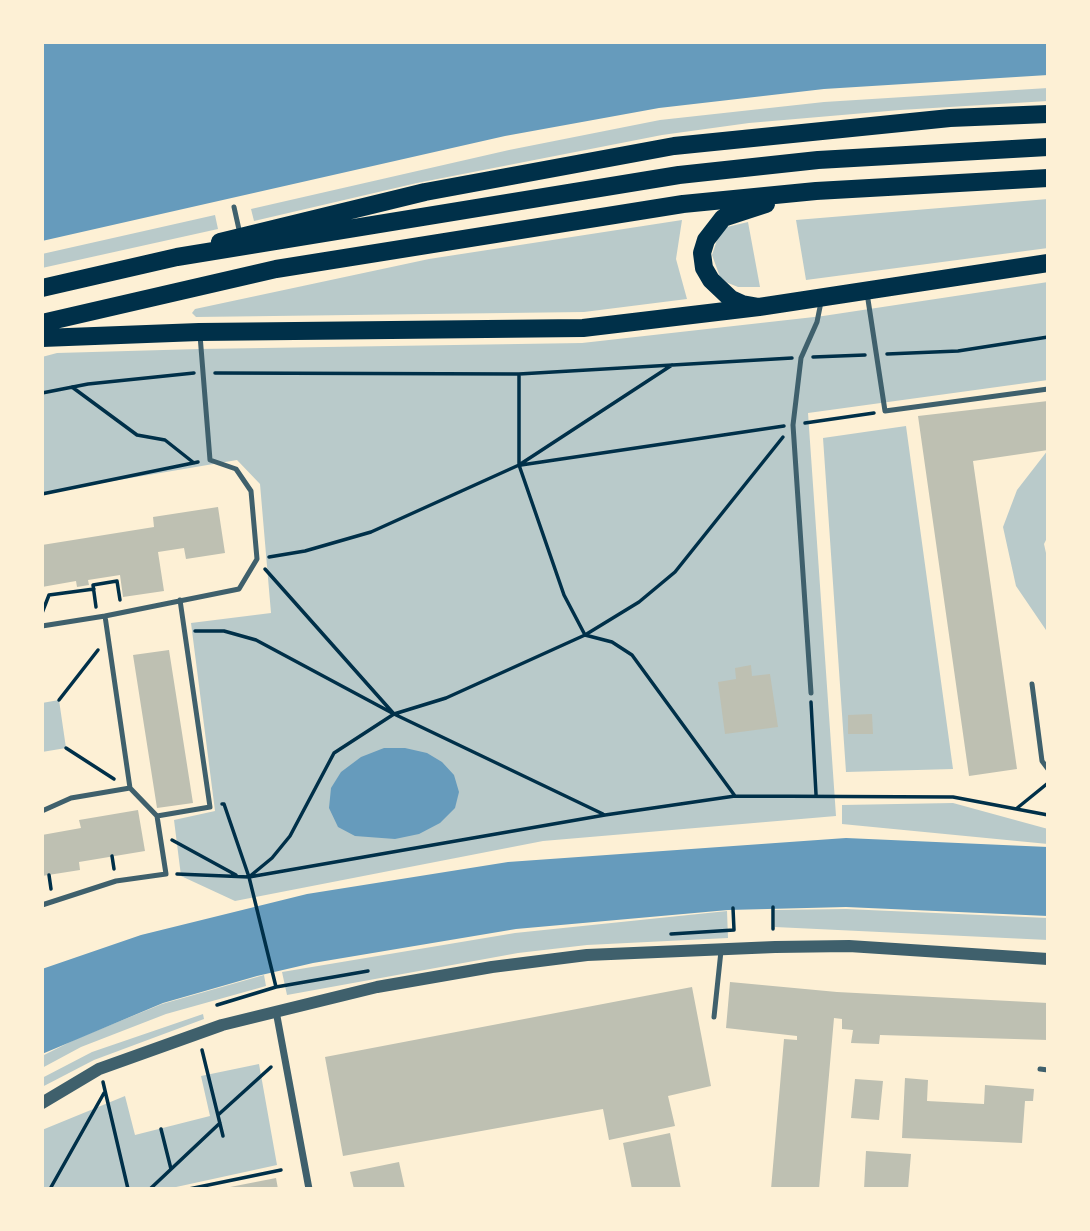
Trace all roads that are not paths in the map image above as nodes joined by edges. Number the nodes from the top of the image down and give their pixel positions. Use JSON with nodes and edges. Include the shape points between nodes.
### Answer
{"nodes":[{"id":1,"x":1048,"y":114,"type":"edge"},
{"id":2,"x":1048,"y":147,"type":"edge"},
{"id":3,"x":1048,"y":178,"type":"edge"},
{"id":4,"x":816,"y":191,"type":"junction"},
{"id":5,"x":234,"y":207,"type":"dead end"},
{"id":6,"x":240,"y":234,"type":"junction"},
{"id":7,"x":177,"y":257,"type":"junction"},
{"id":8,"x":1048,"y":263,"type":"edge"},
{"id":9,"x":42,"y":288,"type":"edge"},
{"id":10,"x":867,"y":290,"type":"junction"},
{"id":11,"x":821,"y":297,"type":"junction"},
{"id":12,"x":759,"y":307,"type":"junction"},
{"id":13,"x":42,"y":323,"type":"edge"},
{"id":14,"x":199,"y":332,"type":"junction"},
{"id":15,"x":42,"y":338,"type":"edge"},
{"id":16,"x":1048,"y":389,"type":"edge"},
{"id":17,"x":180,"y":600,"type":"junction"},
{"id":18,"x":105,"y":616,"type":"junction"},
{"id":19,"x":42,"y":626,"type":"edge"},
{"id":20,"x":1032,"y":684,"type":"dead end"},
{"id":21,"x":811,"y":693,"type":"road end"},
{"id":22,"x":1048,"y":769,"type":"edge"},
{"id":23,"x":130,"y":788,"type":"junction"},
{"id":24,"x":42,"y":811,"type":"edge"},
{"id":25,"x":157,"y":816,"type":"junction"},
{"id":26,"x":42,"y":905,"type":"edge"},
{"id":27,"x":721,"y":948,"type":"junction"},
{"id":28,"x":1048,"y":958,"type":"edge"},
{"id":29,"x":276,"y":1009,"type":"junction"},
{"id":30,"x":714,"y":1017,"type":"dead end"},
{"id":31,"x":1040,"y":1069,"type":"dead end"},
{"id":32,"x":1048,"y":1070,"type":"edge"},
{"id":33,"x":42,"y":1103,"type":"edge"},
{"id":34,"x":309,"y":1189,"type":"edge"}],
"edges":[{"from":1,"to":6,"type":"main road","via":[[950,118],[674,146],[425,192]]},
{"from":2,"to":7,"type":"main road","via":[[818,160],[679,175]]},
{"from":3,"to":4,"type":"main road"},
{"from":4,"to":12,"type":"main road","via":[[723,218],[706,240],[702,253],[711,280],[731,299]]},
{"from":4,"to":13,"type":"main road","via":[[683,204],[426,243],[276,269]]},
{"from":5,"to":6,"type":"lane"},
{"from":6,"to":7,"type":"main road"},
{"from":7,"to":9,"type":"main road"},
{"from":8,"to":10,"type":"main road"},
{"from":10,"to":11,"type":"main road"},
{"from":10,"to":16,"type":"lane","via":[[885,411]]},
{"from":11,"to":12,"type":"main road"},
{"from":11,"to":21,"type":"lane","via":[[802,358],[793,425]]},
{"from":12,"to":14,"type":"main road","via":[[583,328]]},
{"from":14,"to":15,"type":"main road"},
{"from":14,"to":17,"type":"lane","via":[[210,460],[236,469],[251,491],[257,559],[239,589]]},
{"from":17,"to":18,"type":"lane"},
{"from":17,"to":25,"type":"lane","via":[[210,807]]},
{"from":18,"to":19,"type":"lane"},
{"from":18,"to":23,"type":"lane"},
{"from":20,"to":22,"type":"lane","via":[[1042,761]]},
{"from":23,"to":24,"type":"lane","via":[[71,798]]},
{"from":23,"to":25,"type":"lane"},
{"from":25,"to":26,"type":"lane","via":[[166,874],[116,881]]},
{"from":27,"to":28,"type":"street","via":[[849,946]]},
{"from":27,"to":29,"type":"street","via":[[587,955],[492,967]]},
{"from":27,"to":30,"type":"lane"},
{"from":29,"to":33,"type":"street","via":[[99,1069]]},
{"from":29,"to":34,"type":"street"},
{"from":31,"to":32,"type":"lane"}]}
